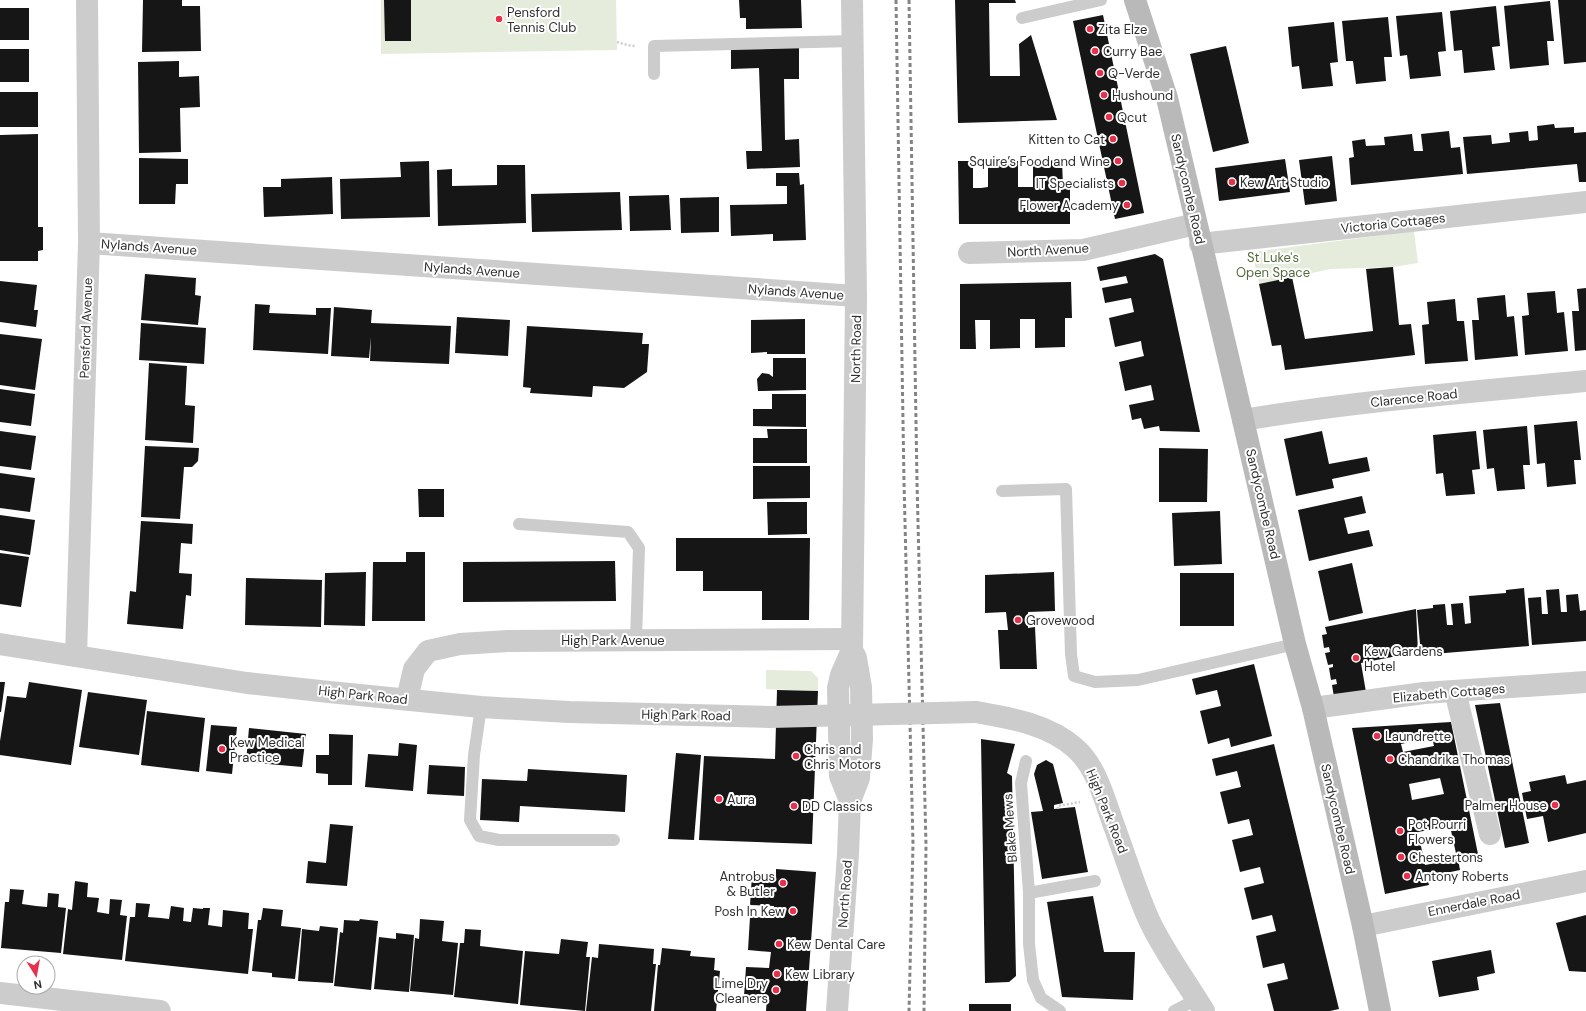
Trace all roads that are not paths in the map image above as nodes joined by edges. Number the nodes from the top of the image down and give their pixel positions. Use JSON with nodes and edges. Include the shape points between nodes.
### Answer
{"nodes":[{"id":1,"x":87,"y":0,"type":"edge"},
{"id":2,"x":852,"y":0,"type":"edge"},
{"id":3,"x":1101,"y":0,"type":"edge"},
{"id":4,"x":1135,"y":0,"type":"edge"},
{"id":5,"x":1022,"y":18,"type":"dead end"},
{"id":6,"x":853,"y":41,"type":"junction"},
{"id":7,"x":654,"y":74,"type":"dead end"},
{"id":8,"x":1586,"y":202,"type":"edge"},
{"id":9,"x":1198,"y":234,"type":"junction"},
{"id":10,"x":89,"y":243,"type":"junction"},
{"id":11,"x":969,"y":254,"type":"dead end"},
{"id":12,"x":856,"y":296,"type":"junction"},
{"id":13,"x":1586,"y":382,"type":"edge"},
{"id":14,"x":1243,"y":420,"type":"junction"},
{"id":15,"x":1002,"y":491,"type":"dead end"},
{"id":16,"x":519,"y":524,"type":"dead end"},
{"id":17,"x":636,"y":639,"type":"junction"},
{"id":18,"x":0,"y":644,"type":"edge"},
{"id":19,"x":852,"y":644,"type":"junction"},
{"id":20,"x":1295,"y":644,"type":"junction"},
{"id":21,"x":76,"y":656,"type":"junction"},
{"id":22,"x":1586,"y":682,"type":"edge"},
{"id":23,"x":1455,"y":691,"type":"junction"},
{"id":24,"x":407,"y":699,"type":"junction"},
{"id":25,"x":481,"y":707,"type":"junction"},
{"id":26,"x":1313,"y":708,"type":"junction"},
{"id":27,"x":1026,"y":761,"type":"dead end"},
{"id":28,"x":1490,"y":834,"type":"dead end"},
{"id":29,"x":614,"y":840,"type":"dead end"},
{"id":30,"x":1094,"y":881,"type":"dead end"},
{"id":31,"x":1586,"y":881,"type":"edge"},
{"id":32,"x":1028,"y":893,"type":"junction"},
{"id":33,"x":1363,"y":926,"type":"junction"},
{"id":34,"x":0,"y":993,"type":"edge"},
{"id":35,"x":1200,"y":1005,"type":"edge"},
{"id":36,"x":160,"y":1011,"type":"edge"},
{"id":37,"x":837,"y":1011,"type":"edge"},
{"id":38,"x":1060,"y":1011,"type":"edge"},
{"id":39,"x":1174,"y":1011,"type":"edge"},
{"id":40,"x":1380,"y":1011,"type":"edge"}],
"edges":[{"from":1,"to":10,"type":"street","name":"Pensford Avenue"},
{"from":2,"to":6,"type":"street","name":"North Road"},
{"from":3,"to":5,"type":"lane"},
{"from":4,"to":9,"type":"main road","name":"Sandycombe Road","via":[[1167,98]]},
{"from":6,"to":7,"type":"lane","via":[[654,46]]},
{"from":6,"to":12,"type":"street","name":"North Road"},
{"from":8,"to":9,"type":"street","name":"Victoria Cottages"},
{"from":9,"to":11,"type":"street","name":"North Avenue","via":[[1083,250]]},
{"from":9,"to":14,"type":"main road","name":"Sandycombe Road"},
{"from":10,"to":12,"type":"street","name":"Nylands Avenue"},
{"from":10,"to":21,"type":"street","name":"Pensford Avenue"},
{"from":12,"to":19,"type":"street","name":"North Road"},
{"from":13,"to":14,"type":"street","name":"Clarence Road","via":[[1313,408]]},
{"from":14,"to":20,"type":"main road","name":"Sandycombe Road"},
{"from":15,"to":20,"type":"lane","via":[[1066,489],[1071,654],[1074,676],[1095,682],[1138,680]]},
{"from":16,"to":17,"type":"lane","via":[[628,532],[639,548]]},
{"from":17,"to":19,"type":"street","name":"High Park Avenue"},
{"from":17,"to":24,"type":"street","name":"High Park Avenue","via":[[508,640],[460,644],[428,651],[414,669]]},
{"from":18,"to":21,"type":"street","name":"High Park Road"},
{"from":19,"to":37,"type":"street","name":"North Road","via":[[838,688],[840,776],[850,800]]},
{"from":20,"to":26,"type":"main road","name":"Sandycombe Road"},
{"from":21,"to":24,"type":"street","name":"High Park Road","via":[[247,683]]},
{"from":22,"to":23,"type":"street","name":"Elizabeth Cottages"},
{"from":23,"to":26,"type":"street","name":"Elizabeth Cottages"},
{"from":23,"to":28,"type":"street"},
{"from":24,"to":25,"type":"street","name":"High Park Road"},
{"from":25,"to":29,"type":"lane","via":[[474,755],[470,820],[479,836],[499,840]]},
{"from":25,"to":35,"type":"street","name":"High Park Road","bridge":true,"via":[[770,717],[976,712],[1014,719],[1049,732],[1075,748],[1089,765],[1104,796],[1150,920]]},
{"from":26,"to":33,"type":"main road","name":"Sandycombe Road"},
{"from":27,"to":32,"type":"lane","name":"Blake Mews","via":[[1022,783]]},
{"from":30,"to":32,"type":"lane"},
{"from":31,"to":33,"type":"street","name":"Ennerdale Road"},
{"from":32,"to":38,"type":"lane","name":"Blake Mews","via":[[1033,980],[1041,998]]},
{"from":33,"to":40,"type":"main road","name":"Sandycombe Road"},
{"from":34,"to":36,"type":"street"},
{"from":35,"to":39,"type":"lane"}]}
